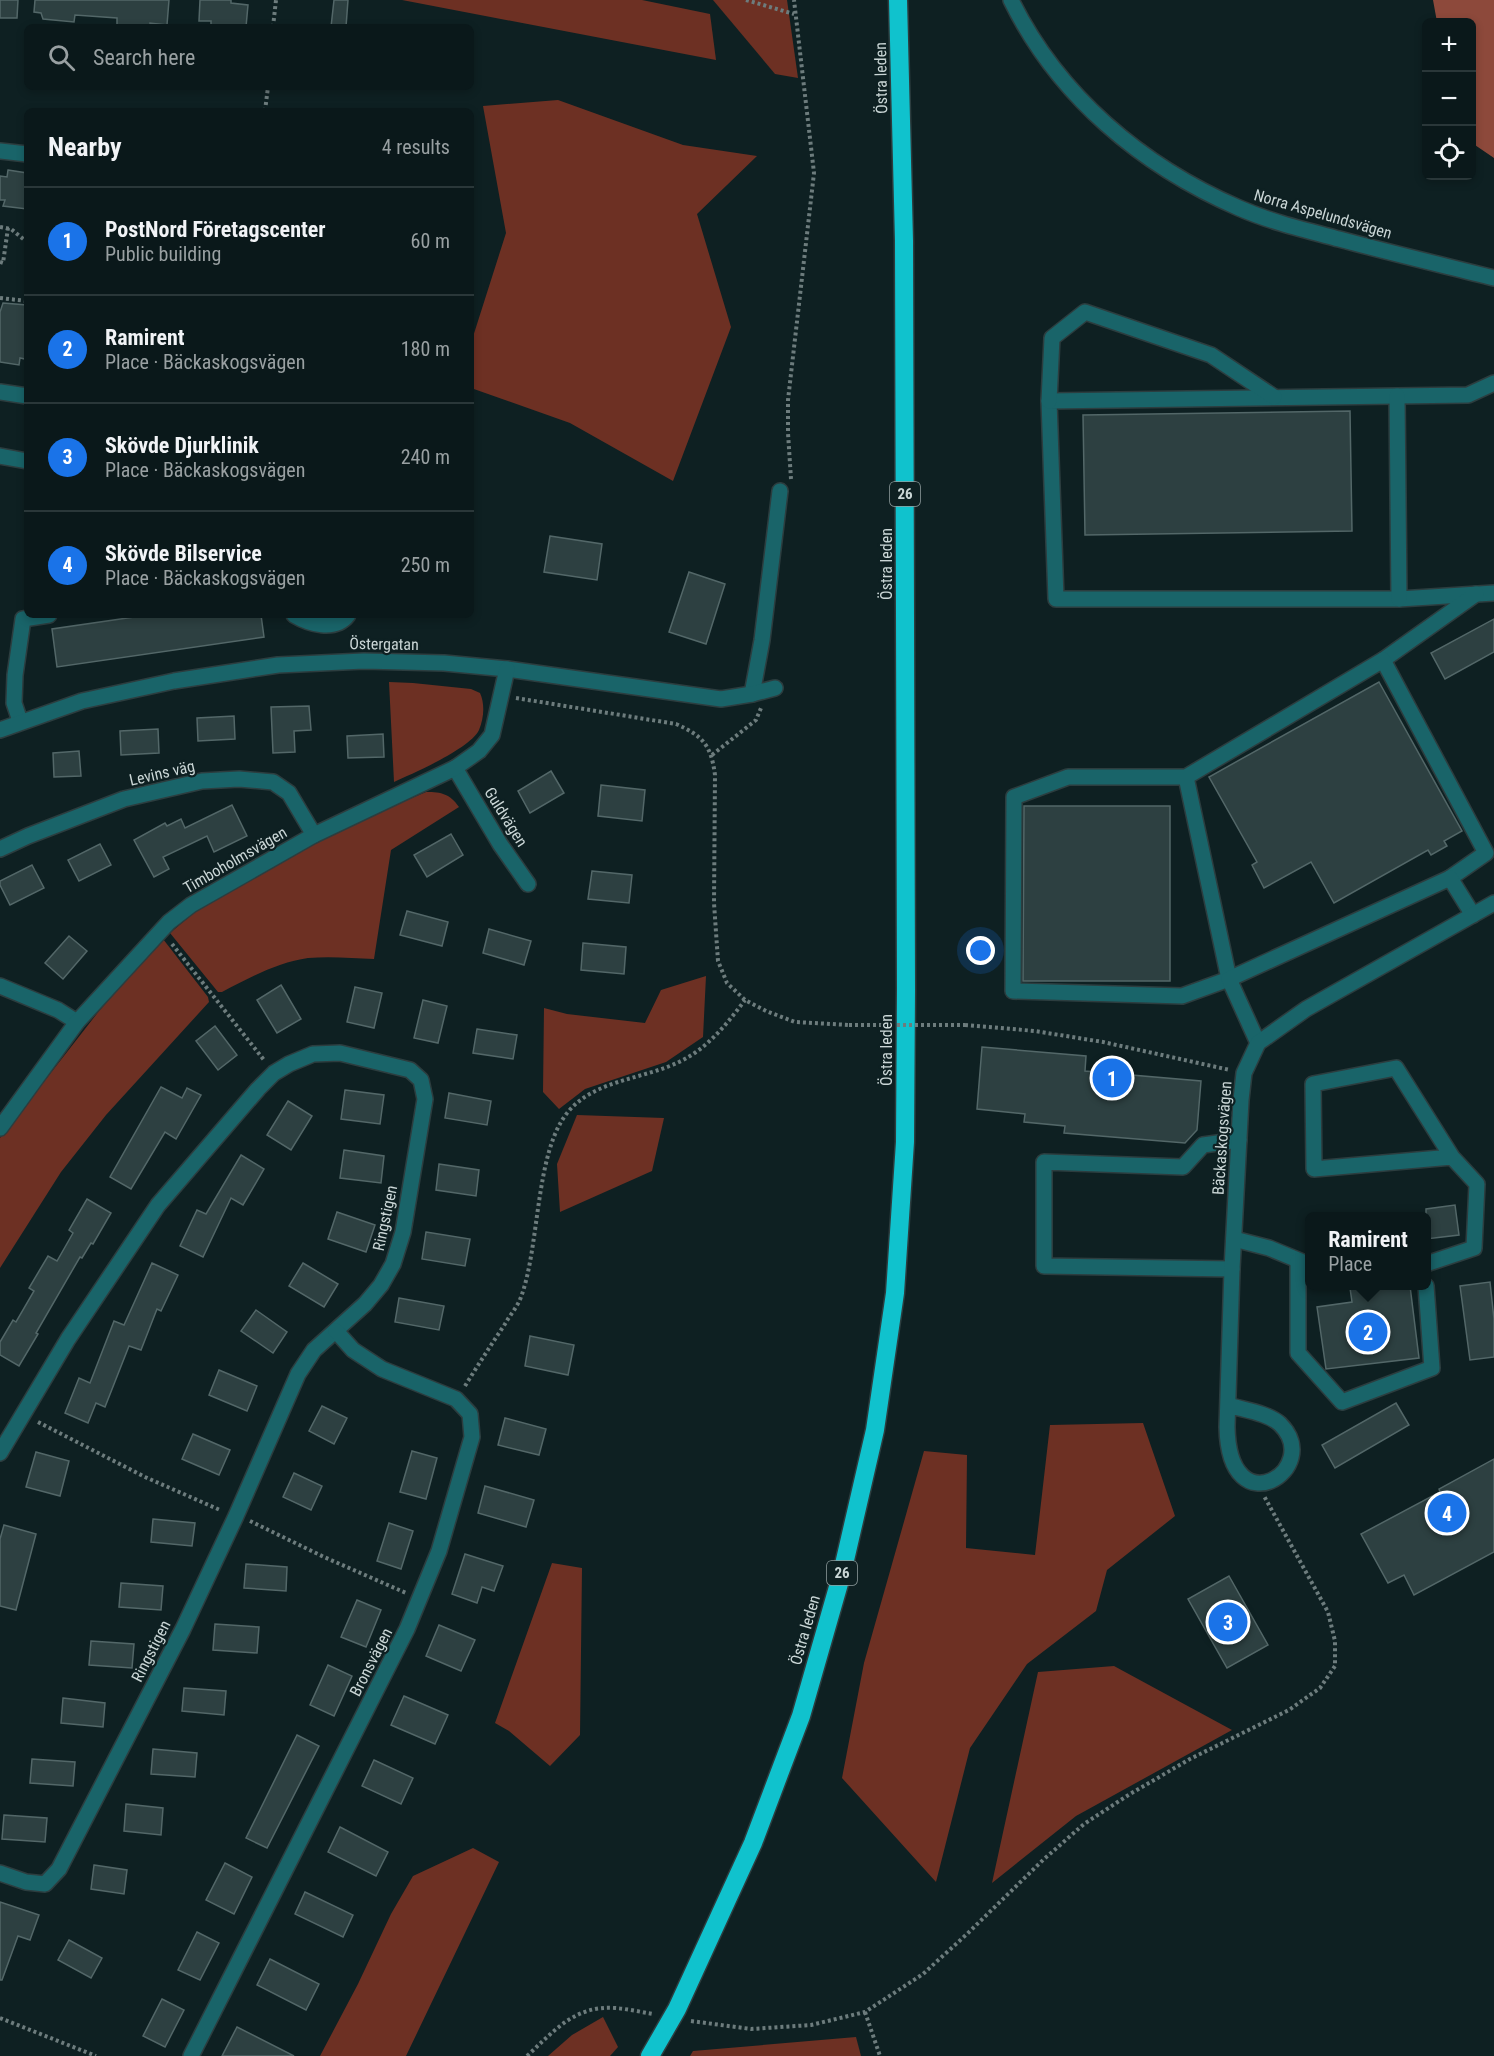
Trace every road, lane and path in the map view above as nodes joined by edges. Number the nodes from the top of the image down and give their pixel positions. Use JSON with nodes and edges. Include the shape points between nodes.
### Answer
{"nodes":[{"id":1,"x":276,"y":0,"type":"edge"},
{"id":2,"x":746,"y":0,"type":"edge"},
{"id":3,"x":794,"y":0,"type":"edge"},
{"id":4,"x":898,"y":0,"type":"edge"},
{"id":5,"x":1011,"y":0,"type":"edge"},
{"id":6,"x":794,"y":14,"type":"junction"},
{"id":7,"x":273,"y":24,"type":"edge"},
{"id":8,"x":268,"y":90,"type":"edge"},
{"id":9,"x":266,"y":108,"type":"edge"},
{"id":10,"x":0,"y":151,"type":"edge"},
{"id":11,"x":24,"y":154,"type":"edge"},
{"id":12,"x":0,"y":227,"type":"edge"},
{"id":13,"x":8,"y":228,"type":"junction"},
{"id":14,"x":24,"y":240,"type":"edge"},
{"id":15,"x":0,"y":262,"type":"edge"},
{"id":16,"x":1494,"y":278,"type":"edge"},
{"id":17,"x":0,"y":298,"type":"edge"},
{"id":18,"x":24,"y":301,"type":"edge"},
{"id":19,"x":1494,"y":383,"type":"edge"},
{"id":20,"x":0,"y":392,"type":"edge"},
{"id":21,"x":24,"y":396,"type":"edge"},
{"id":22,"x":1397,"y":396,"type":"junction"},
{"id":23,"x":1274,"y":397,"type":"junction"},
{"id":24,"x":1049,"y":401,"type":"junction"},
{"id":25,"x":0,"y":456,"type":"edge"},
{"id":26,"x":24,"y":460,"type":"edge"},
{"id":27,"x":786,"y":491,"type":"joint"},
{"id":28,"x":1494,"y":593,"type":"edge"},
{"id":29,"x":1476,"y":594,"type":"junction"},
{"id":30,"x":1399,"y":599,"type":"junction"},
{"id":31,"x":30,"y":618,"type":"edge"},
{"id":32,"x":300,"y":618,"type":"edge"},
{"id":33,"x":345,"y":618,"type":"edge"},
{"id":34,"x":1383,"y":660,"type":"junction"},
{"id":35,"x":507,"y":669,"type":"junction"},
{"id":36,"x":7,"y":685,"type":"edge"},
{"id":37,"x":772,"y":689,"type":"joint"},
{"id":38,"x":752,"y":694,"type":"junction"},
{"id":39,"x":501,"y":695,"type":"junction"},
{"id":40,"x":20,"y":721,"type":"junction"},
{"id":41,"x":0,"y":730,"type":"edge"},
{"id":42,"x":712,"y":754,"type":"junction"},
{"id":43,"x":454,"y":768,"type":"junction"},
{"id":44,"x":1186,"y":777,"type":"junction"},
{"id":45,"x":314,"y":835,"type":"junction"},
{"id":46,"x":0,"y":849,"type":"edge"},
{"id":47,"x":1450,"y":878,"type":"junction"},
{"id":48,"x":528,"y":884,"type":"dead end"},
{"id":49,"x":1494,"y":903,"type":"edge"},
{"id":50,"x":1473,"y":915,"type":"junction"},
{"id":51,"x":161,"y":931,"type":"junction"},
{"id":52,"x":1230,"y":979,"type":"junction"},
{"id":53,"x":0,"y":986,"type":"edge"},
{"id":54,"x":744,"y":1000,"type":"junction"},
{"id":55,"x":77,"y":1022,"type":"junction"},
{"id":56,"x":1258,"y":1043,"type":"junction"},
{"id":57,"x":268,"y":1066,"type":"dead end"},
{"id":58,"x":1244,"y":1073,"type":"junction"},
{"id":59,"x":0,"y":1128,"type":"edge"},
{"id":60,"x":1239,"y":1140,"type":"junction"},
{"id":61,"x":1452,"y":1157,"type":"junction"},
{"id":62,"x":1234,"y":1239,"type":"junction"},
{"id":63,"x":1431,"y":1262,"type":"edge"},
{"id":64,"x":1304,"y":1263,"type":"edge"},
{"id":65,"x":1232,"y":1269,"type":"junction"},
{"id":66,"x":1426,"y":1290,"type":"edge"},
{"id":67,"x":336,"y":1331,"type":"junction"},
{"id":68,"x":463,"y":1390,"type":"dead end"},
{"id":69,"x":1228,"y":1405,"type":"junction"},
{"id":70,"x":30,"y":1418,"type":"dead end"},
{"id":71,"x":0,"y":1453,"type":"edge"},
{"id":72,"x":1256,"y":1483,"type":"junction"},
{"id":73,"x":226,"y":1514,"type":"dead end"},
{"id":74,"x":245,"y":1518,"type":"dead end"},
{"id":75,"x":406,"y":1594,"type":"dead end"},
{"id":76,"x":0,"y":1873,"type":"edge"},
{"id":77,"x":865,"y":2012,"type":"junction"},
{"id":78,"x":654,"y":2014,"type":"dead end"},
{"id":79,"x":0,"y":2018,"type":"edge"},
{"id":80,"x":691,"y":2021,"type":"dead end"},
{"id":81,"x":96,"y":2056,"type":"edge"},
{"id":82,"x":191,"y":2056,"type":"edge"},
{"id":83,"x":526,"y":2056,"type":"edge"},
{"id":84,"x":650,"y":2056,"type":"edge"},
{"id":85,"x":879,"y":2056,"type":"edge"}],
"edges":[{"from":1,"to":7,"type":"path"},
{"from":2,"to":6,"type":"path"},
{"from":3,"to":6,"type":"path"},
{"from":4,"to":84,"type":"highway","name":"Östra leden","number":"26","via":[[904,253],[906,1000],[905,1142],[895,1293],[875,1430],[842,1573],[801,1716],[753,1843],[677,2009]]},
{"from":5,"to":16,"type":"street","name":"Norra Aspelundsvägen","via":[[1041,52],[1107,126],[1143,155],[1192,185],[1290,226]]},
{"from":6,"to":27,"type":"path","via":[[814,173],[788,400]]},
{"from":8,"to":9,"type":"path"},
{"from":10,"to":11,"type":"street"},
{"from":12,"to":13,"type":"path"},
{"from":13,"to":14,"type":"path"},
{"from":13,"to":15,"type":"path","via":[[3,263]]},
{"from":17,"to":18,"type":"path"},
{"from":19,"to":22,"type":"street","via":[[1468,395]]},
{"from":20,"to":21,"type":"street"},
{"from":22,"to":23,"type":"street"},
{"from":22,"to":30,"type":"street"},
{"from":23,"to":24,"type":"street"},
{"from":23,"to":24,"type":"street","via":[[1211,355],[1084,312],[1052,338]]},
{"from":24,"to":30,"type":"street","via":[[1056,599]]},
{"from":25,"to":26,"type":"street"},
{"from":27,"to":38,"type":"street"},
{"from":28,"to":29,"type":"street"},
{"from":29,"to":30,"type":"street"},
{"from":29,"to":34,"type":"street"},
{"from":31,"to":36,"type":"street","via":[[23,619]]},
{"from":32,"to":33,"type":"street","name":"Östergatan","via":[[325,625]]},
{"from":34,"to":44,"type":"street"},
{"from":34,"to":47,"type":"street","via":[[1486,853]]},
{"from":35,"to":38,"type":"street","name":"Östergatan","via":[[721,699]]},
{"from":35,"to":39,"type":"street","name":"Timboholmsvägen"},
{"from":35,"to":40,"type":"street","name":"Östergatan","via":[[364,660],[278,665],[174,681],[82,701]]},
{"from":36,"to":40,"type":"street"},
{"from":37,"to":38,"type":"street","name":"Östergatan"},
{"from":37,"to":42,"type":"path","via":[[756,720]]},
{"from":39,"to":42,"type":"path","via":[[676,724],[696,733]]},
{"from":39,"to":43,"type":"street","name":"Timboholmsvägen","via":[[492,735],[479,751]]},
{"from":40,"to":41,"type":"street","name":"Östergatan"},
{"from":42,"to":54,"type":"path","via":[[716,775],[717,961],[728,983]]},
{"from":43,"to":45,"type":"street","name":"Timboholmsvägen"},
{"from":43,"to":48,"type":"street","name":"Guldvägen"},
{"from":44,"to":52,"type":"street"},
{"from":44,"to":52,"type":"street","via":[[1068,777],[1014,797],[1013,992],[1182,996]]},
{"from":45,"to":46,"type":"street","name":"Levins väg","via":[[289,793],[273,782],[239,779],[202,782],[124,800]]},
{"from":45,"to":51,"type":"street","name":"Timboholmsvägen","via":[[191,905]]},
{"from":47,"to":50,"type":"street"},
{"from":47,"to":52,"type":"street"},
{"from":49,"to":50,"type":"street","name":"Bäckaskogsvägen"},
{"from":50,"to":56,"type":"street","name":"Bäckaskogsvägen","via":[[1306,1009]]},
{"from":51,"to":55,"type":"street","name":"Timboholmsvägen"},
{"from":51,"to":57,"type":"path"},
{"from":52,"to":56,"type":"street"},
{"from":53,"to":55,"type":"street"},
{"from":54,"to":58,"type":"path","bridge":true,"via":[[795,1022],[965,1024],[1035,1031]]},
{"from":54,"to":68,"type":"path","via":[[704,1047],[681,1062],[599,1089],[567,1112],[548,1156],[520,1299]]},
{"from":55,"to":59,"type":"street","name":"Timboholmsvägen"},
{"from":56,"to":58,"type":"street","name":"Bäckaskogsvägen"},
{"from":58,"to":60,"type":"street","name":"Bäckaskogsvägen"},
{"from":60,"to":62,"type":"street","name":"Bäckaskogsvägen"},
{"from":60,"to":65,"type":"street","via":[[1203,1146],[1183,1167],[1044,1162],[1044,1266]]},
{"from":61,"to":61,"type":"street","via":[[1396,1068],[1313,1084],[1314,1169]]},
{"from":61,"to":63,"type":"street","via":[[1477,1184],[1474,1248]]},
{"from":62,"to":64,"type":"street"},
{"from":62,"to":65,"type":"street","name":"Bäckaskogsvägen"},
{"from":64,"to":66,"type":"street","via":[[1298,1353],[1342,1402],[1431,1368]]},
{"from":65,"to":69,"type":"street","name":"Bäckaskogsvägen"},
{"from":67,"to":71,"type":"street","name":"Ringstigen","via":[[381,1285],[393,1264],[403,1232],[425,1099],[421,1080],[411,1070],[340,1053],[313,1054],[274,1073],[158,1205],[68,1340]]},
{"from":67,"to":76,"type":"street","name":"Ringstigen","via":[[314,1350],[298,1374],[183,1629],[58,1869],[45,1884]]},
{"from":67,"to":82,"type":"street","name":"Bronsvägen","via":[[353,1350],[382,1369],[456,1399],[470,1414],[472,1437],[439,1551],[407,1629]]},
{"from":69,"to":72,"type":"street","name":"Bäckaskogsvägen","via":[[1230,1457],[1236,1471]]},
{"from":69,"to":72,"type":"street","via":[[1280,1424],[1291,1446],[1292,1457],[1281,1476]]},
{"from":70,"to":73,"type":"path"},
{"from":72,"to":77,"type":"path","via":[[1328,1612],[1335,1641],[1335,1666],[1320,1688],[1289,1710],[1190,1759],[1084,1824],[923,1974]]},
{"from":74,"to":75,"type":"path"},
{"from":77,"to":80,"type":"path","via":[[812,2025],[751,2029]]},
{"from":77,"to":85,"type":"path"},
{"from":78,"to":83,"type":"path","via":[[615,2008],[589,2010],[568,2019]]},
{"from":79,"to":81,"type":"path"}]}
